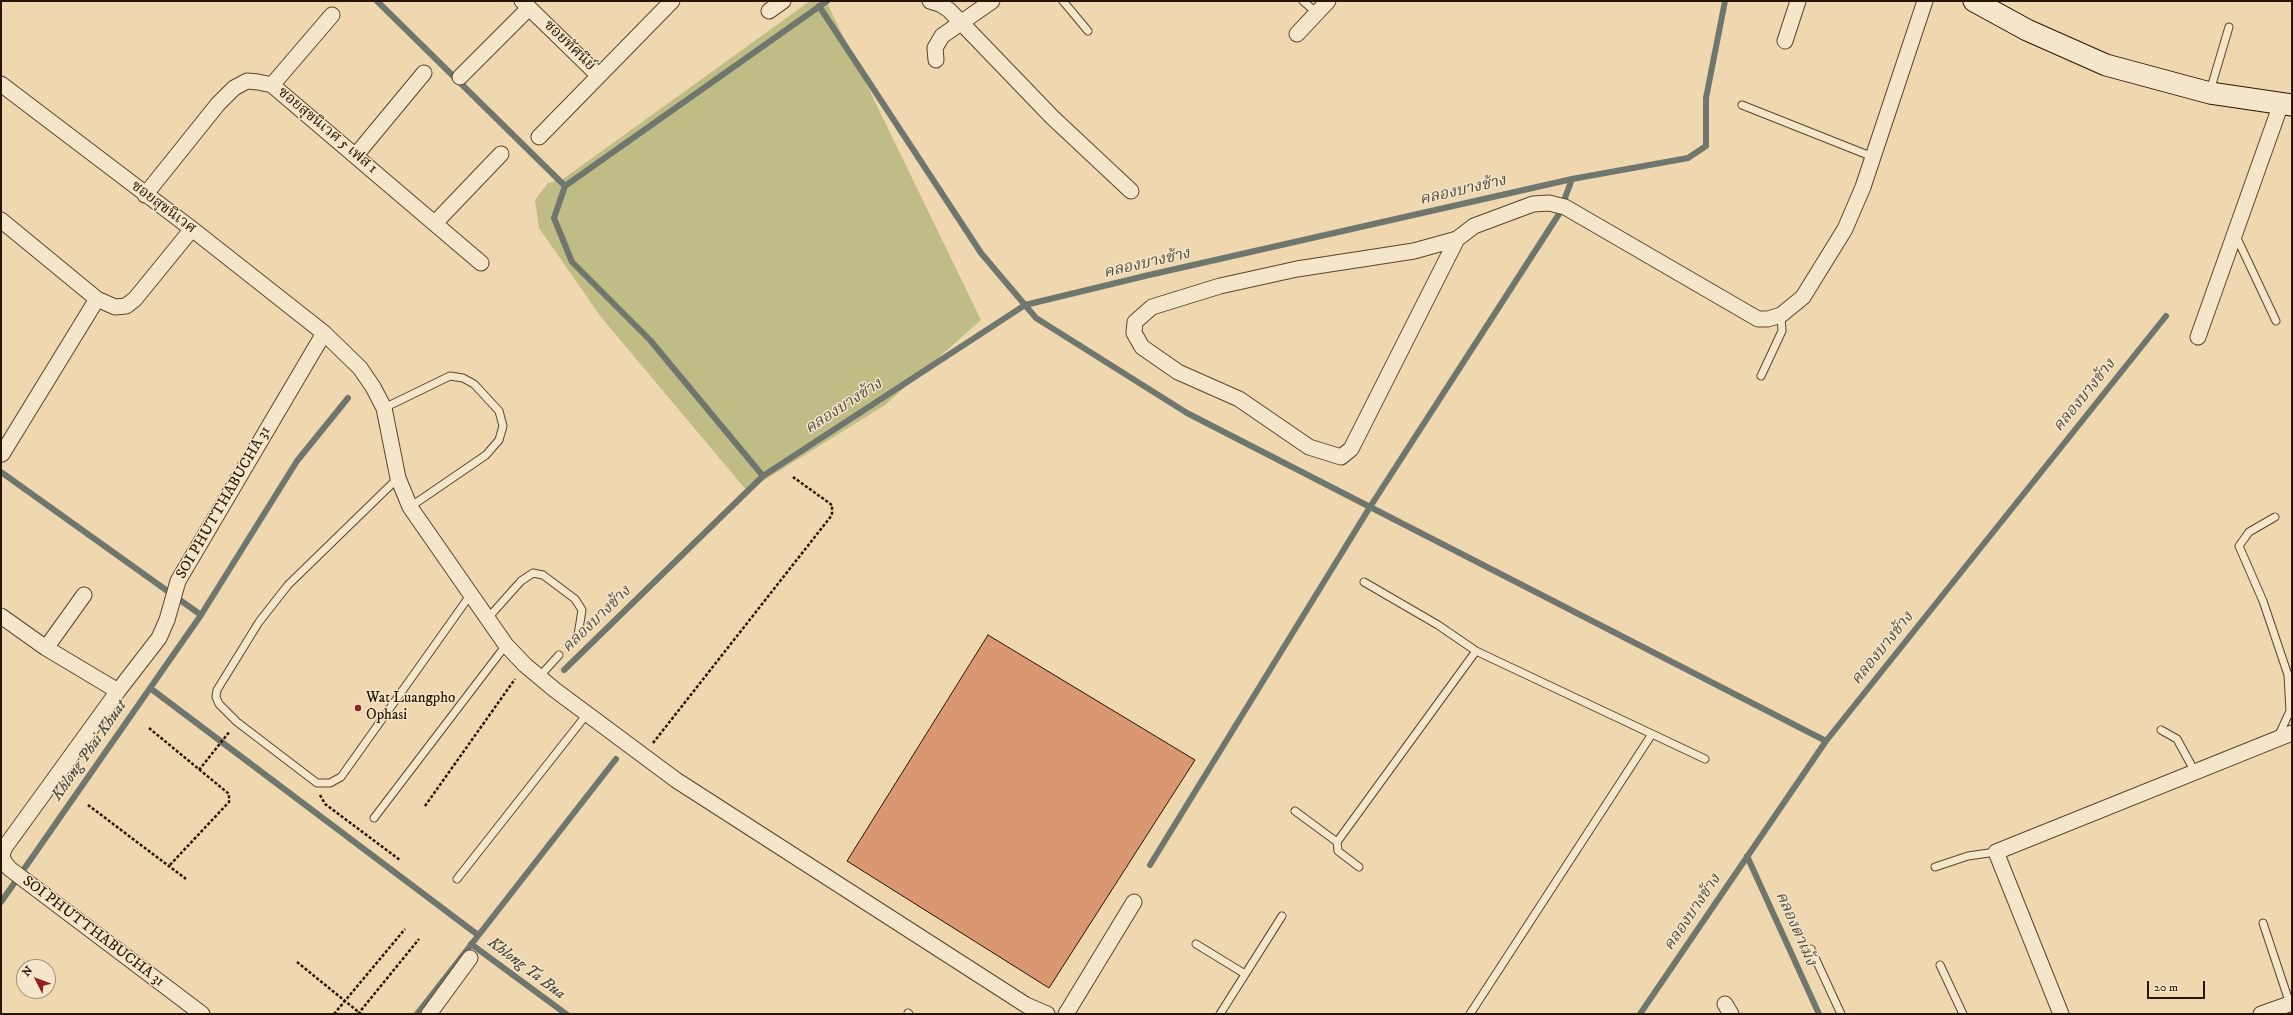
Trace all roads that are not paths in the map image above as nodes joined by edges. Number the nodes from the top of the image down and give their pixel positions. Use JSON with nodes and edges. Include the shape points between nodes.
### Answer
{"nodes":[{"id":1,"x":672,"y":1,"type":"edge"},
{"id":2,"x":783,"y":1,"type":"edge"},
{"id":3,"x":930,"y":1,"type":"edge"},
{"id":4,"x":992,"y":1,"type":"edge"},
{"id":5,"x":1063,"y":1,"type":"edge"},
{"id":6,"x":1304,"y":1,"type":"edge"},
{"id":7,"x":1328,"y":1,"type":"edge"},
{"id":8,"x":1798,"y":1,"type":"edge"},
{"id":9,"x":1925,"y":1,"type":"edge"},
{"id":10,"x":1974,"y":1,"type":"edge"},
{"id":11,"x":525,"y":4,"type":"edge"},
{"id":12,"x":769,"y":11,"type":"dead end"},
{"id":13,"x":1317,"y":13,"type":"junction"},
{"id":14,"x":332,"y":15,"type":"dead end"},
{"id":15,"x":960,"y":22,"type":"junction"},
{"id":16,"x":2229,"y":27,"type":"dead end"},
{"id":17,"x":1088,"y":31,"type":"dead end"},
{"id":18,"x":1298,"y":34,"type":"dead end"},
{"id":19,"x":1785,"y":41,"type":"dead end"},
{"id":20,"x":936,"y":60,"type":"dead end"},
{"id":21,"x":424,"y":73,"type":"dead end"},
{"id":22,"x":598,"y":75,"type":"junction"},
{"id":23,"x":460,"y":77,"type":"dead end"},
{"id":24,"x":1,"y":84,"type":"edge"},
{"id":25,"x":272,"y":85,"type":"junction"},
{"id":26,"x":2210,"y":93,"type":"junction"},
{"id":27,"x":1742,"y":105,"type":"dead end"},
{"id":28,"x":2287,"y":105,"type":"edge"},
{"id":29,"x":539,"y":137,"type":"dead end"},
{"id":30,"x":501,"y":154,"type":"dead end"},
{"id":31,"x":356,"y":155,"type":"junction"},
{"id":32,"x":1873,"y":157,"type":"junction"},
{"id":33,"x":1131,"y":191,"type":"dead end"},
{"id":34,"x":145,"y":195,"type":"junction"},
{"id":35,"x":435,"y":223,"type":"junction"},
{"id":36,"x":3,"y":226,"type":"edge"},
{"id":37,"x":192,"y":229,"type":"junction"},
{"id":38,"x":2235,"y":234,"type":"junction"},
{"id":39,"x":1457,"y":239,"type":"junction"},
{"id":40,"x":481,"y":263,"type":"dead end"},
{"id":41,"x":97,"y":299,"type":"junction"},
{"id":42,"x":1781,"y":315,"type":"junction"},
{"id":43,"x":2276,"y":321,"type":"dead end"},
{"id":44,"x":324,"y":333,"type":"junction"},
{"id":45,"x":2198,"y":337,"type":"dead end"},
{"id":46,"x":1761,"y":376,"type":"dead end"},
{"id":47,"x":384,"y":408,"type":"junction"},
{"id":48,"x":2,"y":454,"type":"dead end"},
{"id":49,"x":398,"y":478,"type":"junction"},
{"id":50,"x":410,"y":507,"type":"junction"},
{"id":51,"x":2275,"y":517,"type":"dead end"},
{"id":52,"x":1364,"y":582,"type":"dead end"},
{"id":53,"x":470,"y":594,"type":"junction"},
{"id":54,"x":84,"y":595,"type":"dead end"},
{"id":55,"x":1,"y":616,"type":"edge"},
{"id":56,"x":488,"y":618,"type":"junction"},
{"id":57,"x":578,"y":635,"type":"dead end"},
{"id":58,"x":506,"y":646,"type":"junction"},
{"id":59,"x":46,"y":648,"type":"junction"},
{"id":60,"x":1476,"y":651,"type":"junction"},
{"id":61,"x":559,"y":655,"type":"dead end"},
{"id":62,"x":539,"y":677,"type":"junction"},
{"id":63,"x":118,"y":691,"type":"junction"},
{"id":64,"x":587,"y":714,"type":"junction"},
{"id":65,"x":2161,"y":730,"type":"dead end"},
{"id":66,"x":2292,"y":733,"type":"edge"},
{"id":67,"x":1652,"y":734,"type":"junction"},
{"id":68,"x":2277,"y":739,"type":"junction"},
{"id":69,"x":1705,"y":759,"type":"dead end"},
{"id":70,"x":2195,"y":772,"type":"junction"},
{"id":71,"x":1295,"y":811,"type":"dead end"},
{"id":72,"x":374,"y":818,"type":"dead end"},
{"id":73,"x":1337,"y":842,"type":"junction"},
{"id":74,"x":1996,"y":852,"type":"junction"},
{"id":75,"x":2,"y":854,"type":"edge"},
{"id":76,"x":1359,"y":867,"type":"dead end"},
{"id":77,"x":1935,"y":867,"type":"dead end"},
{"id":78,"x":457,"y":879,"type":"dead end"},
{"id":79,"x":1134,"y":902,"type":"dead end"},
{"id":80,"x":1282,"y":916,"type":"dead end"},
{"id":81,"x":2263,"y":922,"type":"dead end"},
{"id":82,"x":1196,"y":944,"type":"dead end"},
{"id":83,"x":1810,"y":949,"type":"dead end"},
{"id":84,"x":470,"y":958,"type":"dead end"},
{"id":85,"x":1940,"y":965,"type":"dead end"},
{"id":86,"x":1245,"y":974,"type":"junction"},
{"id":87,"x":2291,"y":1004,"type":"edge"},
{"id":88,"x":1039,"y":1013,"type":"edge"},
{"id":89,"x":202,"y":1014,"type":"edge"},
{"id":90,"x":429,"y":1014,"type":"edge"},
{"id":91,"x":1066,"y":1014,"type":"edge"},
{"id":92,"x":1220,"y":1014,"type":"edge"},
{"id":93,"x":1470,"y":1014,"type":"edge"},
{"id":94,"x":1841,"y":1014,"type":"edge"},
{"id":95,"x":1963,"y":1014,"type":"edge"},
{"id":96,"x":2061,"y":1014,"type":"edge"},
{"id":97,"x":2261,"y":1014,"type":"edge"}],
"edges":[{"from":1,"to":22,"type":"street"},
{"from":2,"to":12,"type":"street"},
{"from":3,"to":15,"type":"street","via":[[940,4]]},
{"from":4,"to":15,"type":"street"},
{"from":5,"to":17,"type":"lane"},
{"from":6,"to":13,"type":"lane"},
{"from":7,"to":13,"type":"street"},
{"from":8,"to":19,"type":"street"},
{"from":9,"to":32,"type":"street"},
{"from":10,"to":26,"type":"street","via":[[2027,30],[2106,65]]},
{"from":11,"to":22,"type":"street","name":"ซอยทัศนีย์"},
{"from":11,"to":23,"type":"street"},
{"from":13,"to":18,"type":"street"},
{"from":14,"to":25,"type":"street"},
{"from":15,"to":20,"type":"street","via":[[938,41],[934,48]]},
{"from":15,"to":33,"type":"street","via":[[1052,117]]},
{"from":16,"to":26,"type":"lane"},
{"from":21,"to":31,"type":"street"},
{"from":22,"to":29,"type":"street"},
{"from":24,"to":34,"type":"street","name":"ซอยสุขนิเวศ"},
{"from":25,"to":31,"type":"street","name":"ซอยสุขนิเวศ 5 เฟส 1"},
{"from":25,"to":34,"type":"street","name":"ซอยสุขนิเวศ 5 เฟส 1","via":[[247,81],[234,88],[218,104]]},
{"from":26,"to":28,"type":"street"},
{"from":27,"to":32,"type":"lane"},
{"from":28,"to":38,"type":"street"},
{"from":30,"to":35,"type":"street"},
{"from":31,"to":35,"type":"street","name":"ซอยสุขนิเวศ 5 เฟส 1"},
{"from":32,"to":42,"type":"street","via":[[1864,187],[1845,229],[1804,297]]},
{"from":34,"to":37,"type":"street","name":"ซอยสุขนิเวศ"},
{"from":35,"to":40,"type":"street","name":"ซอยสุขนิเวศ 5 เฟส 1"},
{"from":36,"to":41,"type":"street"},
{"from":37,"to":41,"type":"street","via":[[135,299],[126,306],[115,307]]},
{"from":37,"to":44,"type":"street","name":"ซอยสุขนิเวศ"},
{"from":38,"to":43,"type":"lane"},
{"from":38,"to":45,"type":"street"},
{"from":39,"to":39,"type":"street","via":[[1414,251],[1297,269],[1220,286],[1152,307],[1134,322],[1134,333],[1142,348],[1178,372],[1239,399],[1309,447],[1341,457],[1351,449]]},
{"from":39,"to":42,"type":"street","via":[[1474,226],[1533,204],[1549,203],[1565,207],[1758,318],[1768,319]]},
{"from":41,"to":48,"type":"street"},
{"from":42,"to":46,"type":"lane","via":[[1782,331]]},
{"from":44,"to":47,"type":"street","name":"ซอยสุขนิเวศ","via":[[360,368]]},
{"from":44,"to":63,"type":"street","name":"SOI PHUTTHABUCHA 31","via":[[178,581],[168,620],[159,638]]},
{"from":47,"to":49,"type":"street","name":"ซอยสุขนิเวศ"},
{"from":47,"to":50,"type":"lane","via":[[450,376],[463,378],[474,384],[499,411],[503,426],[499,440],[486,455]]},
{"from":49,"to":50,"type":"street","name":"ซอยสุขนิเวศ"},
{"from":49,"to":53,"type":"lane","via":[[288,585],[259,622],[217,690],[216,697],[224,711],[317,783],[330,783],[341,777]]},
{"from":50,"to":53,"type":"street","name":"ซอยสุขนิเวศ"},
{"from":51,"to":68,"type":"lane","via":[[2249,532],[2239,546],[2263,601],[2288,675],[2290,710]]},
{"from":52,"to":60,"type":"lane","via":[[1438,625]]},
{"from":53,"to":56,"type":"street","name":"ซอยสุขนิเวศ"},
{"from":54,"to":59,"type":"street"},
{"from":55,"to":59,"type":"street"},
{"from":56,"to":57,"type":"lane","via":[[521,581],[533,573],[543,574],[575,599],[582,610]]},
{"from":56,"to":58,"type":"street","name":"ซอยสุขนิเวศ"},
{"from":58,"to":62,"type":"street","name":"ซอยสุขนิเวศ"},
{"from":58,"to":72,"type":"lane"},
{"from":59,"to":63,"type":"street"},
{"from":60,"to":67,"type":"lane"},
{"from":60,"to":73,"type":"lane"},
{"from":61,"to":62,"type":"lane"},
{"from":62,"to":64,"type":"street","name":"ซอยสุขนิเวศ"},
{"from":63,"to":75,"type":"street","name":"SOI PHUTTHABUCHA 31"},
{"from":64,"to":78,"type":"lane"},
{"from":64,"to":88,"type":"street","name":"ซอยสุขนิเวศ","via":[[689,789]]},
{"from":65,"to":70,"type":"lane","via":[[2177,739]]},
{"from":66,"to":68,"type":"street"},
{"from":67,"to":69,"type":"lane"},
{"from":67,"to":93,"type":"lane"},
{"from":68,"to":70,"type":"street"},
{"from":70,"to":74,"type":"street"},
{"from":71,"to":73,"type":"lane"},
{"from":73,"to":76,"type":"lane","via":[[1338,851]]},
{"from":74,"to":77,"type":"lane","via":[[1968,856]]},
{"from":74,"to":96,"type":"street"},
{"from":75,"to":89,"type":"street","name":"SOI PHUTTHABUCHA 31","via":[[10,869]]},
{"from":79,"to":91,"type":"street"},
{"from":80,"to":86,"type":"lane"},
{"from":81,"to":87,"type":"lane"},
{"from":82,"to":86,"type":"lane"},
{"from":83,"to":94,"type":"lane"},
{"from":84,"to":90,"type":"street"},
{"from":85,"to":95,"type":"lane"},
{"from":86,"to":92,"type":"lane"},
{"from":87,"to":97,"type":"street"}]}
